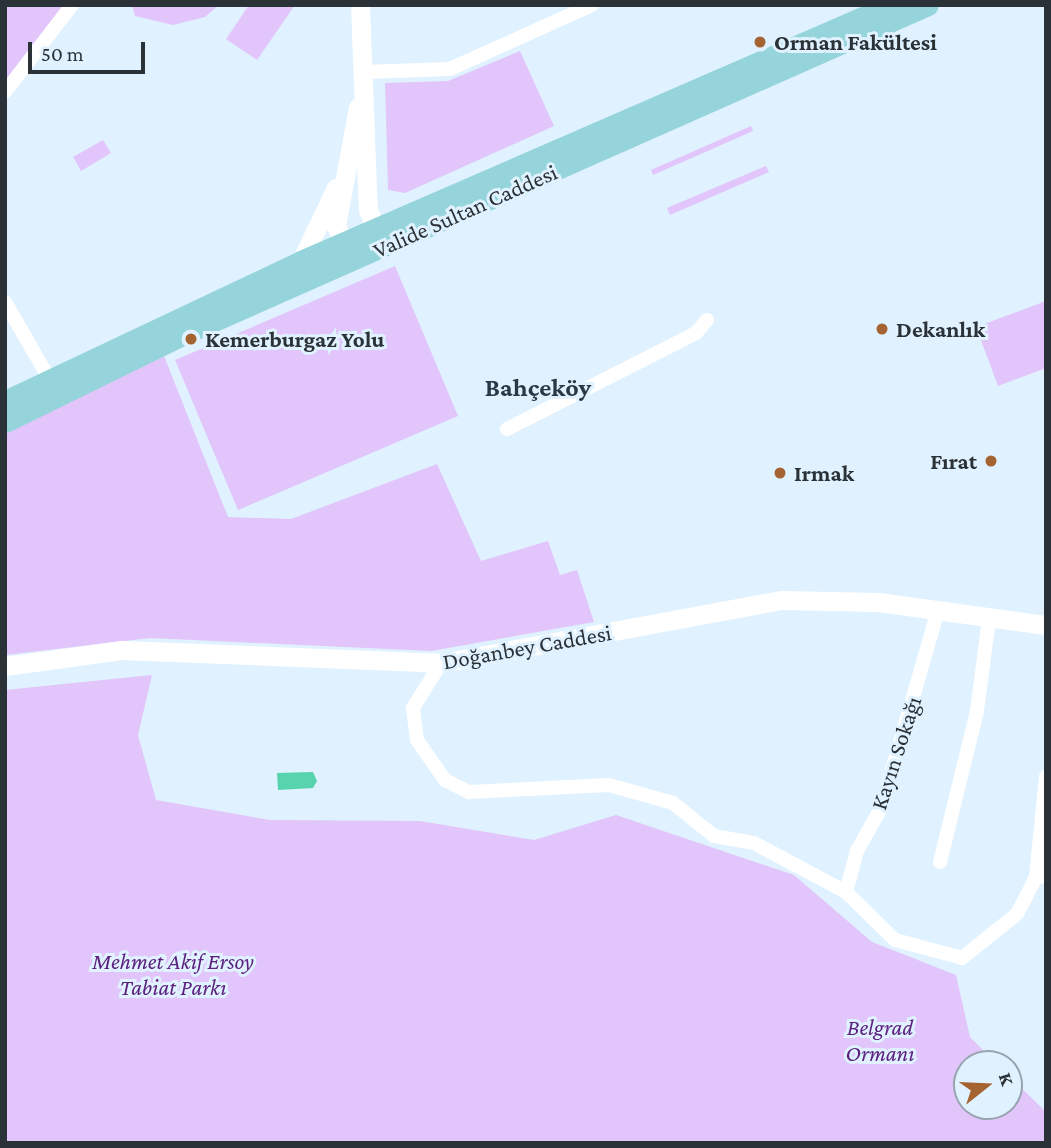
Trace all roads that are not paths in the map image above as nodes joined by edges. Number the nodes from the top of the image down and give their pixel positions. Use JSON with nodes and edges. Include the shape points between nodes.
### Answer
{"nodes":[{"id":1,"x":72,"y":5,"type":"edge"},
{"id":2,"x":360,"y":5,"type":"edge"},
{"id":3,"x":592,"y":5,"type":"edge"},
{"id":4,"x":890,"y":5,"type":"edge"},
{"id":5,"x":928,"y":5,"type":"edge"},
{"id":6,"x":842,"y":35,"type":"junction"},
{"id":7,"x":365,"y":72,"type":"junction"},
{"id":8,"x":5,"y":92,"type":"edge"},
{"id":9,"x":344,"y":172,"type":"junction"},
{"id":10,"x":376,"y":230,"type":"junction"},
{"id":11,"x":344,"y":243,"type":"junction"},
{"id":12,"x":362,"y":256,"type":"junction"},
{"id":13,"x":302,"y":261,"type":"junction"},
{"id":14,"x":5,"y":302,"type":"edge"},
{"id":15,"x":707,"y":320,"type":"dead end"},
{"id":16,"x":50,"y":380,"type":"junction"},
{"id":17,"x":5,"y":401,"type":"edge"},
{"id":18,"x":5,"y":422,"type":"edge"},
{"id":19,"x":507,"y":429,"type":"dead end"},
{"id":20,"x":938,"y":611,"type":"junction"},
{"id":21,"x":989,"y":618,"type":"junction"},
{"id":22,"x":1046,"y":625,"type":"edge"},
{"id":23,"x":440,"y":663,"type":"junction"},
{"id":24,"x":5,"y":666,"type":"edge"},
{"id":25,"x":1046,"y":776,"type":"edge"},
{"id":26,"x":940,"y":862,"type":"dead end"},
{"id":27,"x":1041,"y":876,"type":"edge"},
{"id":28,"x":846,"y":892,"type":"junction"}],
"edges":[{"from":1,"to":8,"type":"street"},
{"from":2,"to":7,"type":"street"},
{"from":3,"to":7,"type":"street","via":[[450,69]]},
{"from":4,"to":6,"type":"main road","name":"Valide Sultan Caddesi"},
{"from":5,"to":6,"type":"main road","name":"Valide Sultan Caddesi"},
{"from":6,"to":10,"type":"main road","name":"Valide Sultan Caddesi"},
{"from":6,"to":12,"type":"main road","name":"Valide Sultan Caddesi"},
{"from":7,"to":9,"type":"street"},
{"from":7,"to":10,"type":"street","via":[[368,210]]},
{"from":9,"to":11,"type":"street","via":[[336,226]]},
{"from":9,"to":13,"type":"street"},
{"from":10,"to":11,"type":"main road","name":"Valide Sultan Caddesi"},
{"from":11,"to":12,"type":"street"},
{"from":11,"to":13,"type":"main road","name":"Valide Sultan Caddesi"},
{"from":12,"to":18,"type":"main road","name":"Valide Sultan Caddesi","via":[[187,333]]},
{"from":13,"to":16,"type":"main road","name":"Valide Sultan Caddesi"},
{"from":14,"to":16,"type":"street"},
{"from":15,"to":19,"type":"street","via":[[696,333]]},
{"from":16,"to":17,"type":"main road","name":"Valide Sultan Caddesi"},
{"from":20,"to":21,"type":"street","name":"Doğanbey Caddesi"},
{"from":20,"to":23,"type":"street","name":"Doğanbey Caddesi","via":[[878,602],[782,600]]},
{"from":20,"to":28,"type":"street","name":"Kayın Sokağı","via":[[881,808],[857,851]]},
{"from":21,"to":22,"type":"street","name":"Doğanbey Caddesi"},
{"from":21,"to":26,"type":"street","via":[[977,710]]},
{"from":23,"to":24,"type":"street","name":"Doğanbey Caddesi","via":[[122,650]]},
{"from":23,"to":28,"type":"street","via":[[414,708],[417,740],[445,779],[469,792],[609,785],[673,803],[714,836],[754,843]]},
{"from":25,"to":27,"type":"street"},
{"from":27,"to":28,"type":"street","via":[[1017,914],[962,958],[895,940]]}]}
